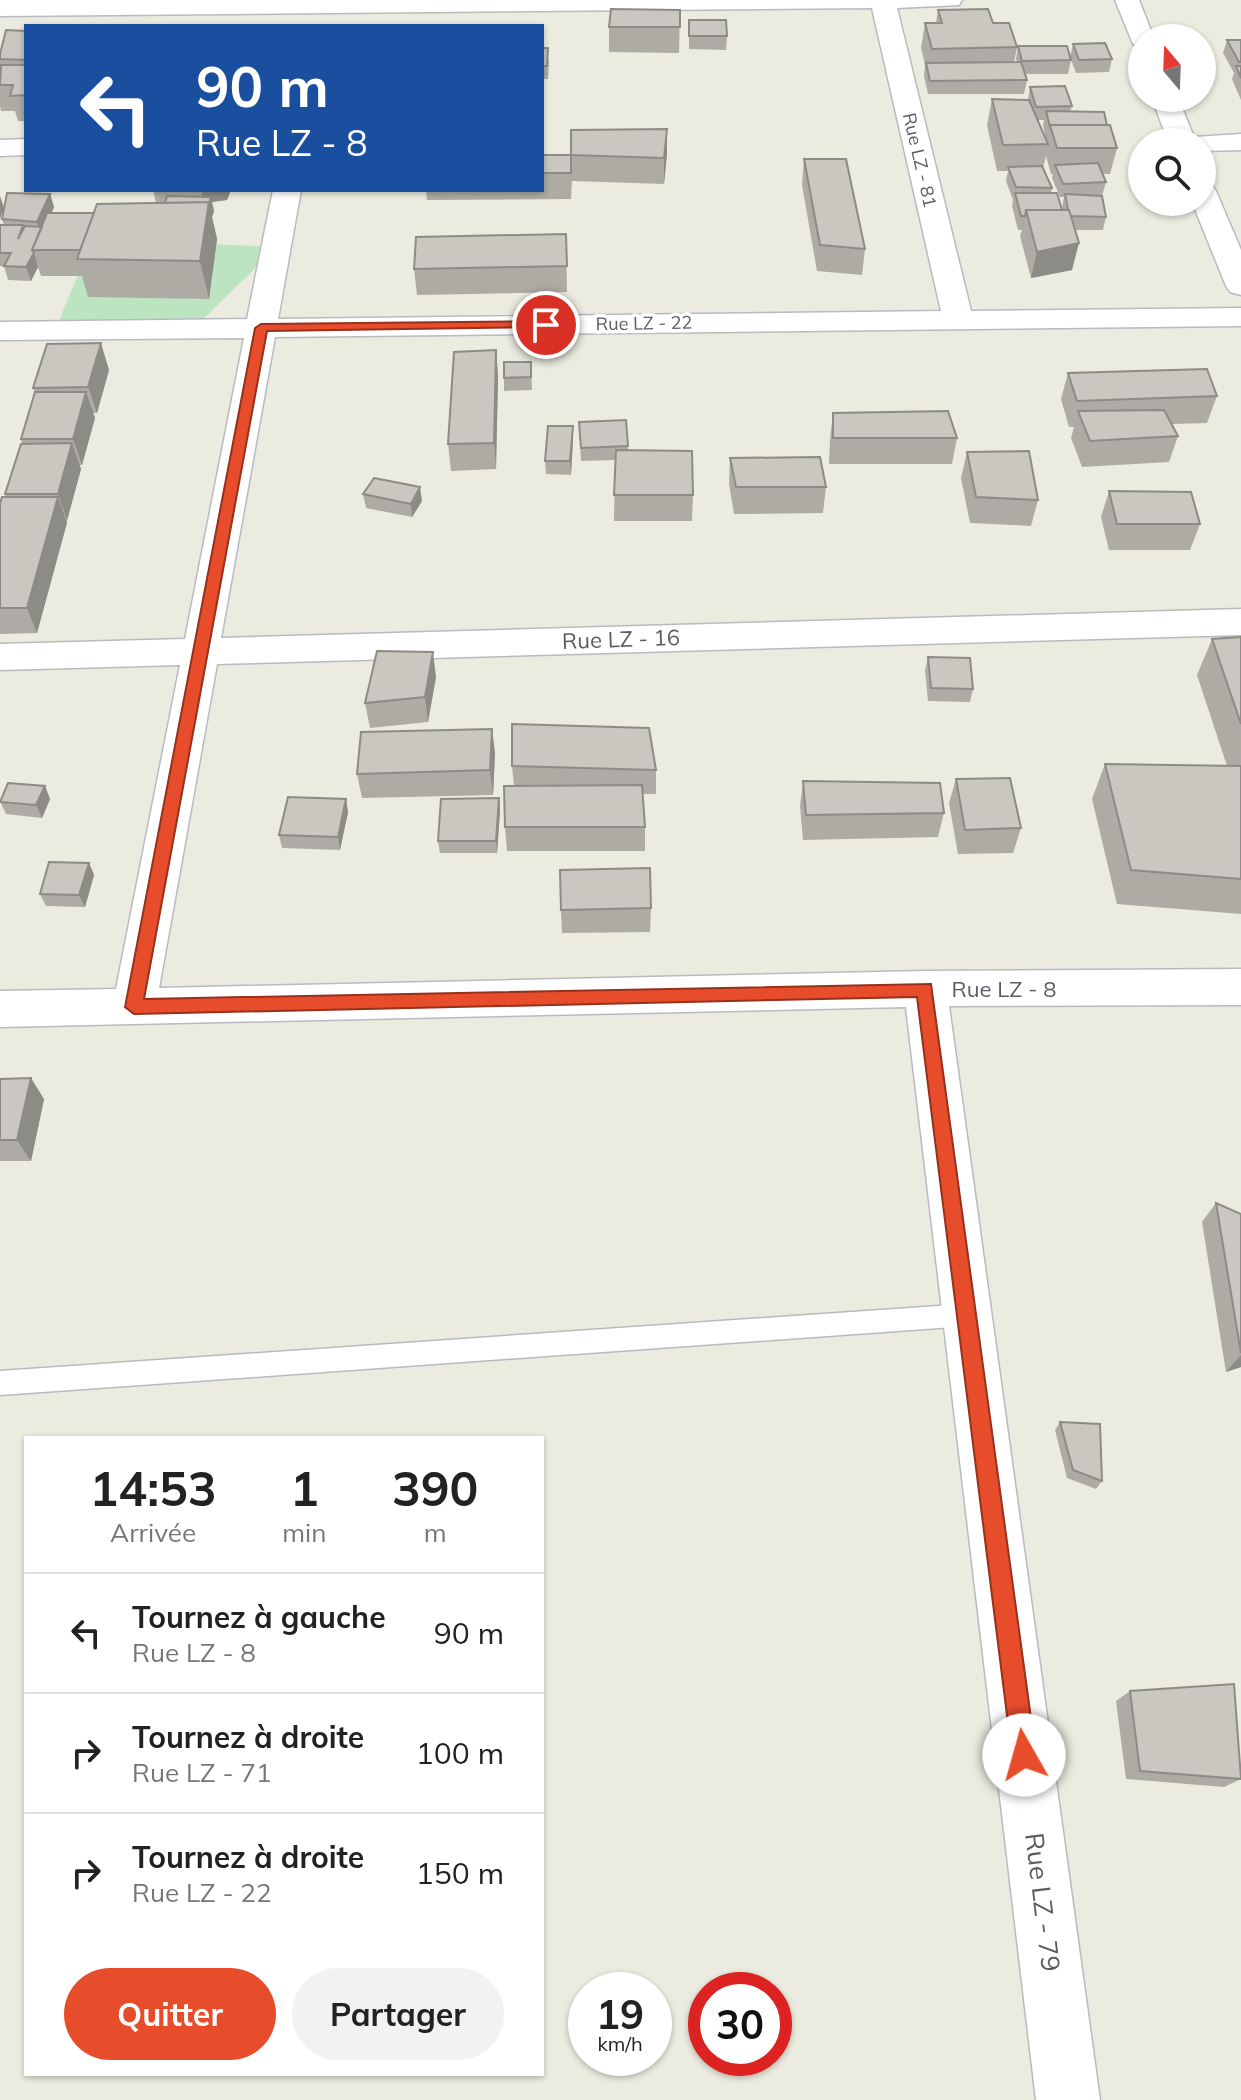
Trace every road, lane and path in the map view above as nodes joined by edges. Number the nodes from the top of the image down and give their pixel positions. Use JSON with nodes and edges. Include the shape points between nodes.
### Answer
{"nodes":[{"id":1,"x":883,"y":0,"type":"edge"},
{"id":2,"x":950,"y":0,"type":"edge"},
{"id":3,"x":1127,"y":0,"type":"edge"},
{"id":4,"x":0,"y":8,"type":"edge"},
{"id":5,"x":320,"y":10,"type":"edge"},
{"id":6,"x":1136,"y":24,"type":"edge"},
{"id":7,"x":1241,"y":142,"type":"edge"},
{"id":8,"x":1216,"y":143,"type":"edge"},
{"id":9,"x":24,"y":147,"type":"edge"},
{"id":10,"x":0,"y":148,"type":"edge"},
{"id":11,"x":287,"y":192,"type":"edge"},
{"id":12,"x":1212,"y":216,"type":"edge"},
{"id":13,"x":1241,"y":286,"type":"edge"},
{"id":14,"x":1241,"y":317,"type":"edge"},
{"id":15,"x":958,"y":320,"type":"junction"},
{"id":16,"x":261,"y":328,"type":"junction"},
{"id":17,"x":0,"y":331,"type":"edge"},
{"id":18,"x":1241,"y":622,"type":"edge"},
{"id":19,"x":201,"y":651,"type":"junction"},
{"id":20,"x":0,"y":657,"type":"edge"},
{"id":21,"x":1241,"y":987,"type":"edge"},
{"id":22,"x":925,"y":989,"type":"junction"},
{"id":23,"x":134,"y":1007,"type":"junction"},
{"id":24,"x":0,"y":1009,"type":"edge"},
{"id":25,"x":967,"y":1315,"type":"junction"},
{"id":26,"x":0,"y":1383,"type":"edge"},
{"id":27,"x":1068,"y":2100,"type":"edge"}],
"edges":[{"from":1,"to":2,"type":"street"},
{"from":1,"to":5,"type":"street"},
{"from":1,"to":15,"type":"street","name":"Rue LZ - 81"},
{"from":3,"to":6,"type":"street"},
{"from":4,"to":5,"type":"street"},
{"from":7,"to":8,"type":"street"},
{"from":9,"to":10,"type":"street"},
{"from":11,"to":16,"type":"street"},
{"from":12,"to":13,"type":"street"},
{"from":14,"to":15,"type":"street","name":"Rue LZ - 22"},
{"from":15,"to":16,"type":"street","name":"Rue LZ - 22"},
{"from":16,"to":17,"type":"street","name":"Rue LZ - 22"},
{"from":16,"to":19,"type":"street"},
{"from":18,"to":19,"type":"street","name":"Rue LZ - 16"},
{"from":19,"to":20,"type":"street","name":"Rue LZ - 16"},
{"from":19,"to":23,"type":"street"},
{"from":21,"to":22,"type":"street","name":"Rue LZ - 8"},
{"from":22,"to":23,"type":"street","name":"Rue LZ - 8"},
{"from":22,"to":25,"type":"street","name":"Rue LZ - 79"},
{"from":23,"to":24,"type":"street","name":"Rue LZ - 8"},
{"from":25,"to":26,"type":"lane"},
{"from":25,"to":27,"type":"street","name":"Rue LZ - 79"}]}
